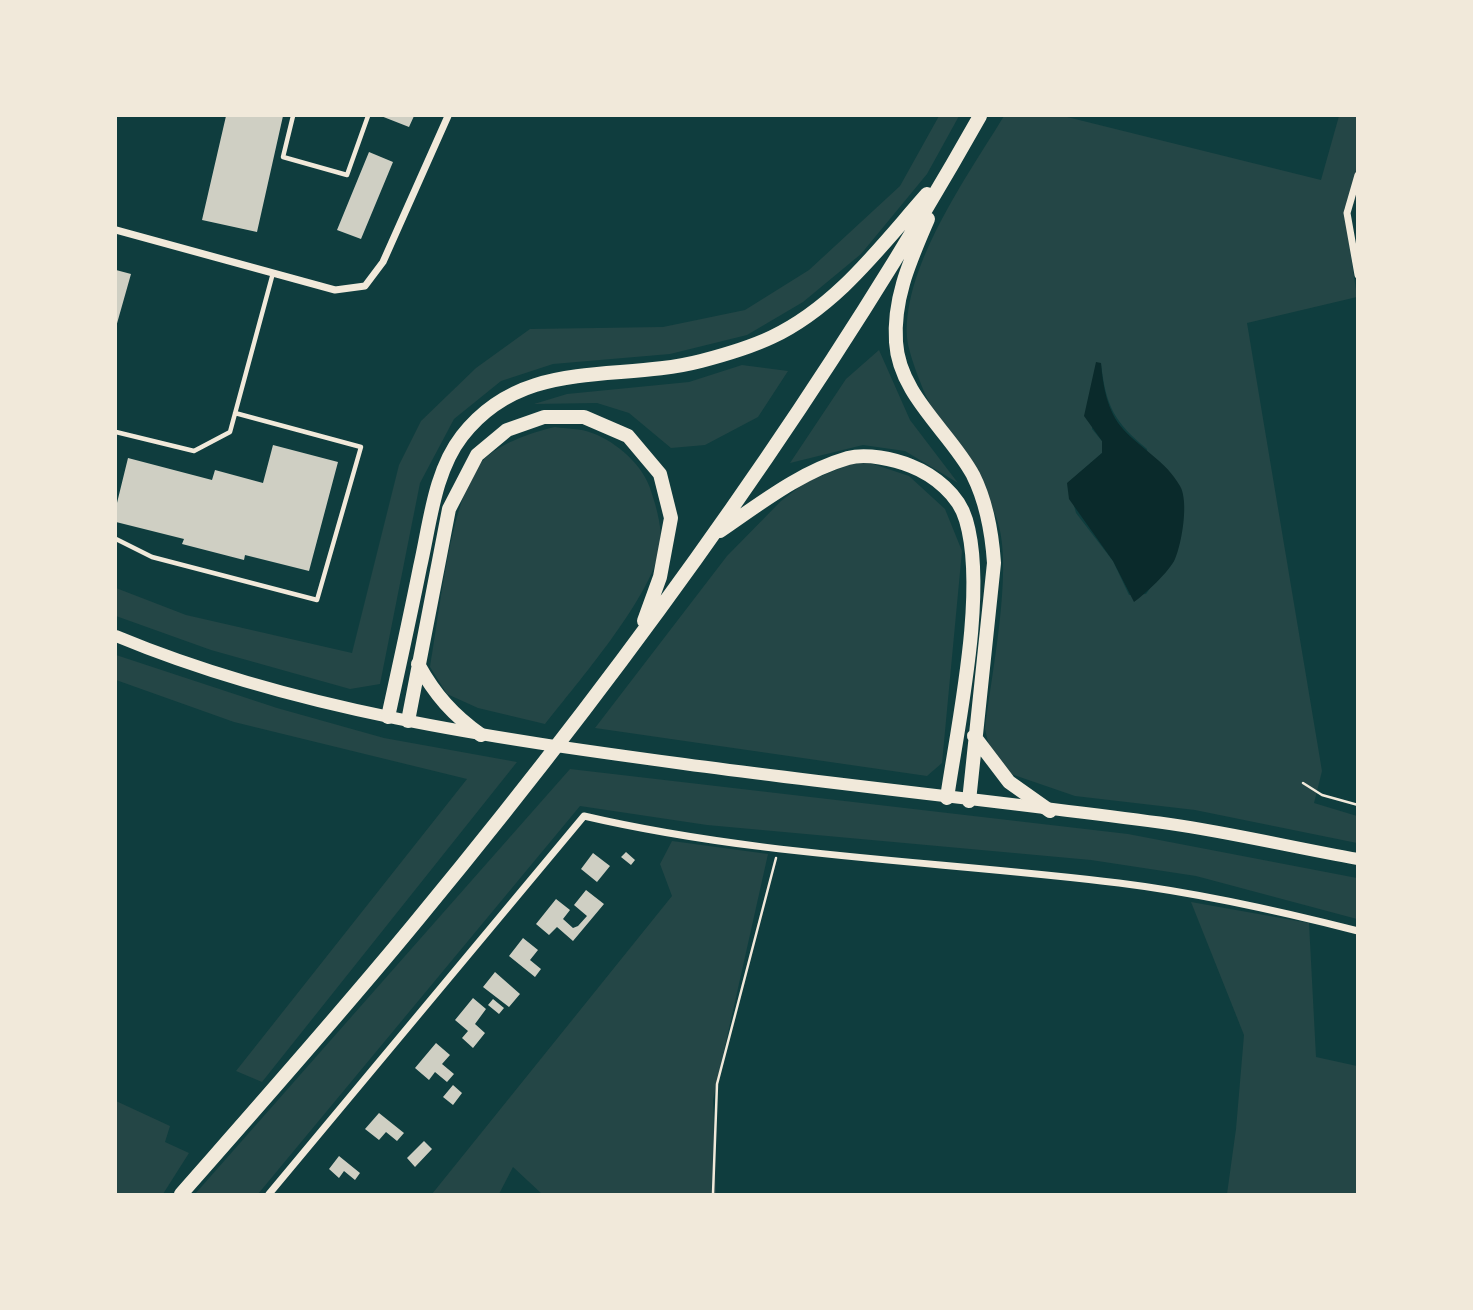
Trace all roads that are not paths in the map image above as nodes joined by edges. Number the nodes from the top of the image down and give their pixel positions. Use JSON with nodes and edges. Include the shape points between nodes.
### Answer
{"nodes":[{"id":1,"x":293,"y":116,"type":"edge"},
{"id":2,"x":368,"y":116,"type":"edge"},
{"id":3,"x":448,"y":116,"type":"edge"},
{"id":4,"x":980,"y":116,"type":"edge"},
{"id":5,"x":951,"y":167,"type":"junction"},
{"id":6,"x":1357,"y":175,"type":"edge"},
{"id":7,"x":116,"y":230,"type":"edge"},
{"id":8,"x":273,"y":273,"type":"junction"},
{"id":9,"x":1357,"y":275,"type":"edge"},
{"id":10,"x":235,"y":413,"type":"junction"},
{"id":11,"x":116,"y":432,"type":"edge"},
{"id":12,"x":713,"y":535,"type":"junction"},
{"id":13,"x":116,"y":539,"type":"edge"},
{"id":14,"x":116,"y":636,"type":"edge"},
{"id":15,"x":638,"y":638,"type":"junction"},
{"id":16,"x":418,"y":664,"type":"junction"},
{"id":17,"x":388,"y":717,"type":"junction"},
{"id":18,"x":408,"y":721,"type":"junction"},
{"id":19,"x":481,"y":736,"type":"junction"},
{"id":20,"x":974,"y":736,"type":"junction"},
{"id":21,"x":947,"y":798,"type":"junction"},
{"id":22,"x":969,"y":801,"type":"junction"},
{"id":23,"x":1049,"y":811,"type":"junction"},
{"id":24,"x":1357,"y":859,"type":"edge"},
{"id":25,"x":1357,"y":931,"type":"edge"},
{"id":26,"x":181,"y":1195,"type":"edge"},
{"id":27,"x":269,"y":1195,"type":"edge"}],
"edges":[{"from":1,"to":2,"type":"lane","via":[[283,157],[347,175]]},
{"from":3,"to":8,"type":"street","via":[[383,262],[365,286],[335,290]]},
{"from":4,"to":5,"type":"highway"},
{"from":5,"to":12,"type":"highway","via":[[828,366]]},
{"from":5,"to":17,"type":"highway","via":[[857,274],[823,305],[772,337],[701,361],[553,378],[515,391],[485,411],[460,438],[438,486]]},
{"from":5,"to":20,"type":"highway","via":[[900,288],[896,344],[904,373],[973,475],[991,525],[994,563]]},
{"from":6,"to":9,"type":"street","via":[[1347,213]]},
{"from":7,"to":8,"type":"street"},
{"from":8,"to":10,"type":"lane"},
{"from":10,"to":11,"type":"lane","via":[[230,432],[194,451]]},
{"from":10,"to":13,"type":"lane","via":[[360,447],[317,600],[152,557]]},
{"from":12,"to":15,"type":"highway"},
{"from":12,"to":21,"type":"highway","via":[[802,476],[851,457],[895,460],[921,470],[945,487],[965,517],[974,588]]},
{"from":14,"to":17,"type":"main road","via":[[227,676]]},
{"from":15,"to":16,"type":"highway","via":[[660,577],[671,518],[660,474],[628,436],[584,417],[544,416],[507,430],[477,455],[449,509]]},
{"from":15,"to":26,"type":"highway","via":[[421,915]]},
{"from":16,"to":18,"type":"highway"},
{"from":16,"to":19,"type":"highway","via":[[434,694]]},
{"from":17,"to":18,"type":"main road"},
{"from":18,"to":19,"type":"main road"},
{"from":19,"to":21,"type":"main road"},
{"from":20,"to":22,"type":"highway"},
{"from":20,"to":23,"type":"highway","via":[[1009,782]]},
{"from":21,"to":22,"type":"main road"},
{"from":22,"to":23,"type":"main road"},
{"from":23,"to":24,"type":"main road","via":[[1171,825]]},
{"from":25,"to":27,"type":"street","via":[[1284,912],[1121,883],[778,848],[651,832],[584,816]]}]}
